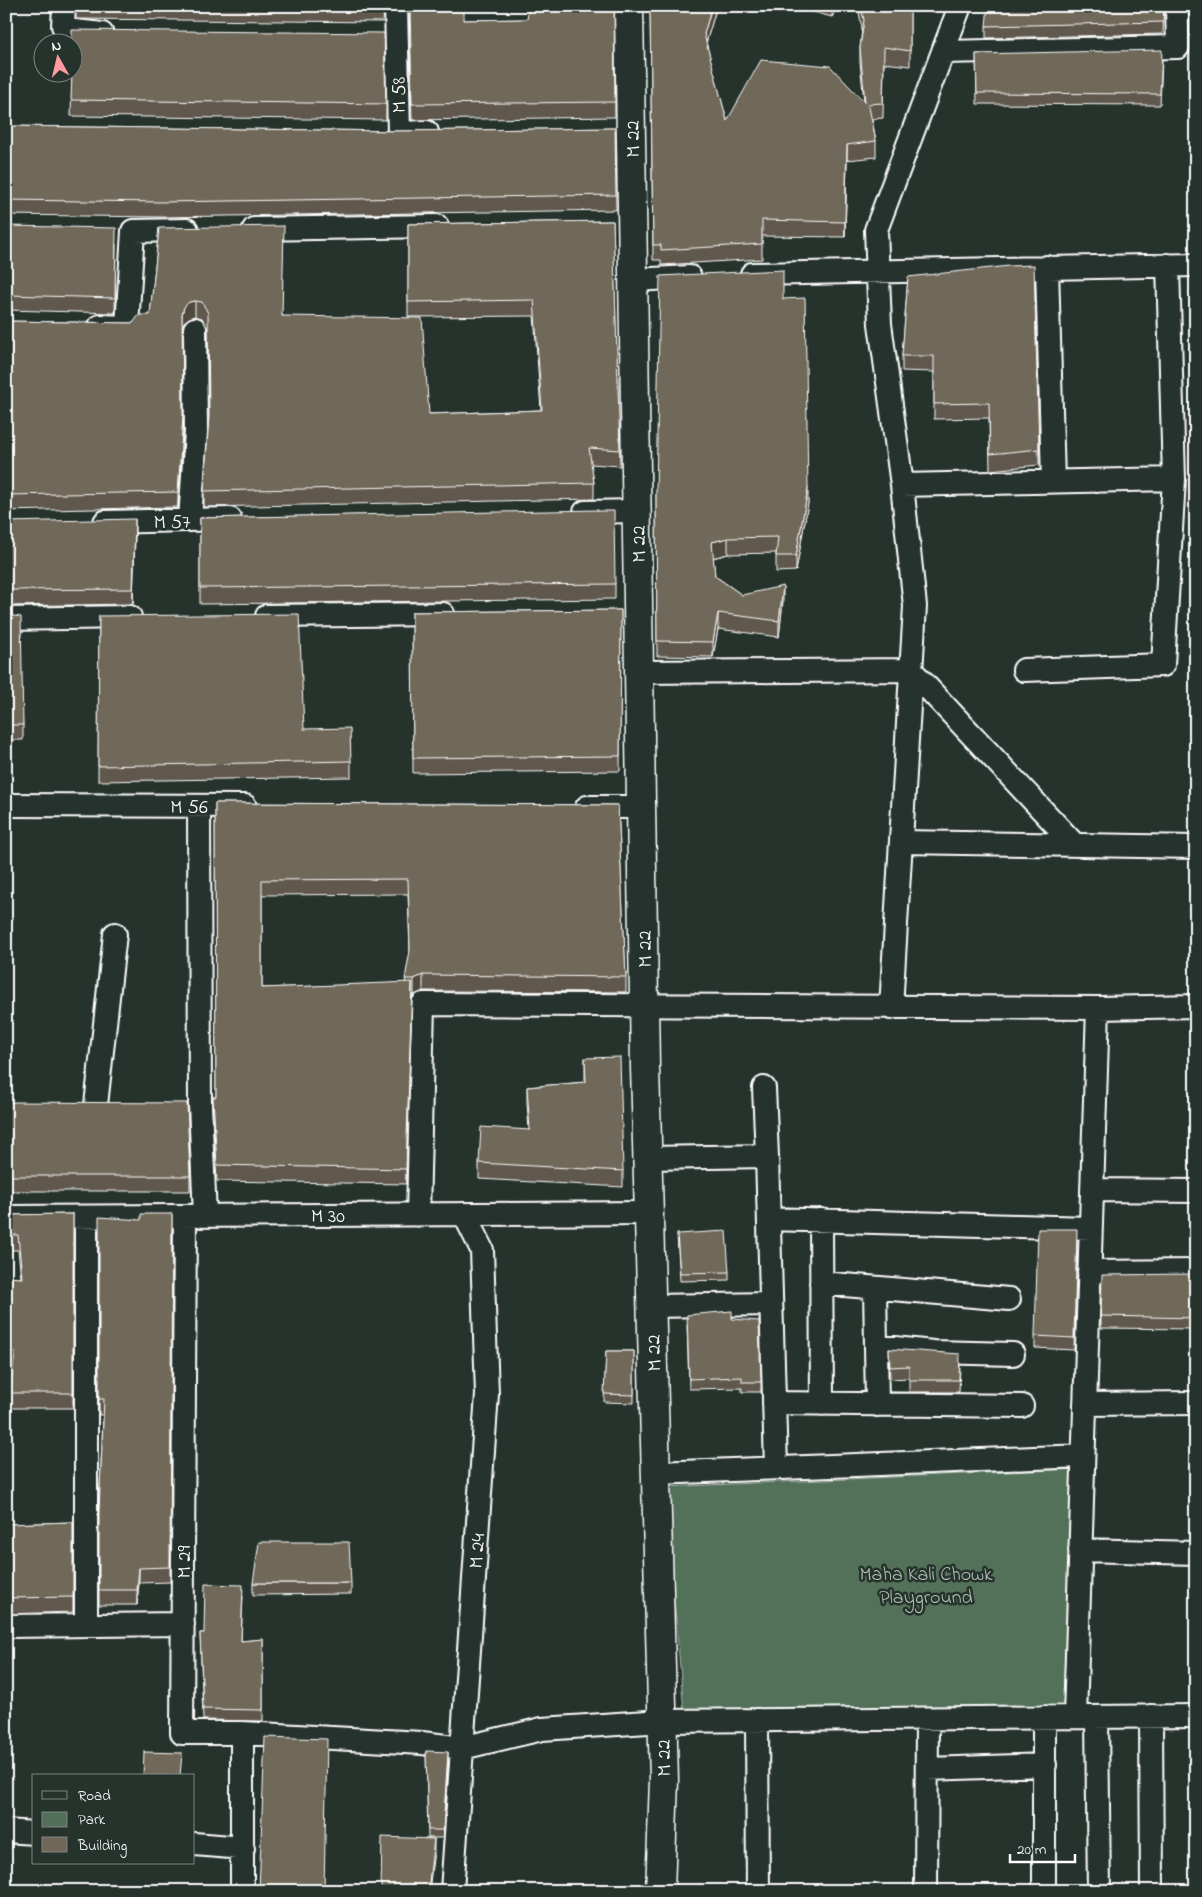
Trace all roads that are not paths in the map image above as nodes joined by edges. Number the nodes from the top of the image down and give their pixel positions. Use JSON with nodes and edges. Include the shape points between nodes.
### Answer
{"nodes":[{"id":1,"x":64,"y":6,"type":"edge"},
{"id":2,"x":396,"y":6,"type":"edge"},
{"id":3,"x":629,"y":6,"type":"edge"},
{"id":4,"x":960,"y":6,"type":"edge"},
{"id":5,"x":1177,"y":6,"type":"edge"},
{"id":6,"x":126,"y":34,"type":"edge"},
{"id":7,"x":943,"y":52,"type":"junction"},
{"id":8,"x":448,"y":132,"type":"edge"},
{"id":9,"x":457,"y":226,"type":"edge"},
{"id":10,"x":1168,"y":265,"type":"junction"},
{"id":11,"x":1196,"y":265,"type":"edge"},
{"id":12,"x":1046,"y":268,"type":"junction"},
{"id":13,"x":878,"y":271,"type":"junction"},
{"id":14,"x":634,"y":280,"type":"junction"},
{"id":15,"x":81,"y":325,"type":"edge"},
{"id":16,"x":195,"y":329,"type":"dead end"},
{"id":17,"x":1174,"y":479,"type":"junction"},
{"id":18,"x":1053,"y":481,"type":"junction"},
{"id":19,"x":902,"y":485,"type":"junction"},
{"id":20,"x":637,"y":511,"type":"junction"},
{"id":21,"x":566,"y":513,"type":"edge"},
{"id":22,"x":250,"y":519,"type":"edge"},
{"id":23,"x":190,"y":520,"type":"junction"},
{"id":24,"x":84,"y":522,"type":"edge"},
{"id":25,"x":460,"y":614,"type":"edge"},
{"id":26,"x":243,"y":616,"type":"edge"},
{"id":27,"x":154,"y":617,"type":"edge"},
{"id":28,"x":6,"y":618,"type":"edge"},
{"id":29,"x":911,"y":670,"type":"junction"},
{"id":30,"x":1024,"y":670,"type":"dead end"},
{"id":31,"x":639,"y":672,"type":"junction"},
{"id":32,"x":6,"y":805,"type":"edge"},
{"id":33,"x":198,"y":806,"type":"junction"},
{"id":34,"x":267,"y":806,"type":"edge"},
{"id":35,"x":563,"y":806,"type":"edge"},
{"id":36,"x":642,"y":807,"type":"junction"},
{"id":37,"x":901,"y":842,"type":"junction"},
{"id":38,"x":1074,"y":844,"type":"junction"},
{"id":39,"x":1196,"y":847,"type":"edge"},
{"id":40,"x":115,"y":934,"type":"dead end"},
{"id":41,"x":645,"y":1004,"type":"junction"},
{"id":42,"x":1196,"y":1006,"type":"edge"},
{"id":43,"x":891,"y":1008,"type":"junction"},
{"id":44,"x":1098,"y":1008,"type":"junction"},
{"id":45,"x":764,"y":1088,"type":"dead end"},
{"id":46,"x":96,"y":1105,"type":"edge"},
{"id":47,"x":767,"y":1156,"type":"junction"},
{"id":48,"x":648,"y":1158,"type":"junction"},
{"id":49,"x":1093,"y":1190,"type":"junction"},
{"id":50,"x":1196,"y":1191,"type":"edge"},
{"id":51,"x":650,"y":1213,"type":"junction"},
{"id":52,"x":464,"y":1214,"type":"junction"},
{"id":53,"x":418,"y":1215,"type":"junction"},
{"id":54,"x":195,"y":1216,"type":"junction"},
{"id":55,"x":6,"y":1217,"type":"edge"},
{"id":56,"x":86,"y":1217,"type":"junction"},
{"id":57,"x":769,"y":1219,"type":"junction"},
{"id":58,"x":821,"y":1220,"type":"junction"},
{"id":59,"x":1090,"y":1228,"type":"junction"},
{"id":60,"x":1196,"y":1271,"type":"edge"},
{"id":61,"x":1089,"y":1272,"type":"junction"},
{"id":62,"x":821,"y":1284,"type":"junction"},
{"id":63,"x":875,"y":1288,"type":"junction"},
{"id":64,"x":1008,"y":1299,"type":"dead end"},
{"id":65,"x":771,"y":1304,"type":"junction"},
{"id":66,"x":652,"y":1306,"type":"junction"},
{"id":67,"x":876,"y":1346,"type":"junction"},
{"id":68,"x":1013,"y":1354,"type":"dead end"},
{"id":69,"x":1196,"y":1402,"type":"edge"},
{"id":70,"x":774,"y":1404,"type":"junction"},
{"id":71,"x":822,"y":1404,"type":"junction"},
{"id":72,"x":1085,"y":1404,"type":"junction"},
{"id":73,"x":877,"y":1405,"type":"junction"},
{"id":74,"x":1022,"y":1406,"type":"dead end"},
{"id":75,"x":1083,"y":1456,"type":"junction"},
{"id":76,"x":776,"y":1468,"type":"junction"},
{"id":77,"x":656,"y":1473,"type":"junction"},
{"id":78,"x":1080,"y":1550,"type":"junction"},
{"id":79,"x":1196,"y":1553,"type":"edge"},
{"id":80,"x":183,"y":1624,"type":"junction"},
{"id":81,"x":86,"y":1625,"type":"junction"},
{"id":82,"x":6,"y":1626,"type":"edge"},
{"id":83,"x":1151,"y":1716,"type":"junction"},
{"id":84,"x":1196,"y":1716,"type":"edge"},
{"id":85,"x":1044,"y":1717,"type":"junction"},
{"id":86,"x":1075,"y":1717,"type":"junction"},
{"id":87,"x":1097,"y":1717,"type":"junction"},
{"id":88,"x":927,"y":1718,"type":"junction"},
{"id":89,"x":757,"y":1720,"type":"junction"},
{"id":90,"x":663,"y":1721,"type":"junction"},
{"id":91,"x":242,"y":1733,"type":"junction"},
{"id":92,"x":462,"y":1748,"type":"junction"},
{"id":93,"x":1045,"y":1765,"type":"junction"},
{"id":94,"x":927,"y":1770,"type":"junction"},
{"id":95,"x":6,"y":1831,"type":"edge"},
{"id":96,"x":32,"y":1833,"type":"edge"},
{"id":97,"x":195,"y":1844,"type":"edge"},
{"id":98,"x":243,"y":1848,"type":"junction"},
{"id":99,"x":242,"y":1891,"type":"edge"},
{"id":100,"x":452,"y":1891,"type":"edge"},
{"id":101,"x":660,"y":1891,"type":"edge"},
{"id":102,"x":758,"y":1891,"type":"edge"},
{"id":103,"x":926,"y":1891,"type":"edge"},
{"id":104,"x":1044,"y":1891,"type":"edge"},
{"id":105,"x":1099,"y":1891,"type":"edge"},
{"id":106,"x":1152,"y":1891,"type":"edge"}],
"edges":[{"from":1,"to":6,"type":"street","via":[[63,26],[66,30]]},
{"from":2,"to":8,"type":"street","name":"M 58","via":[[387,35],[389,133]]},
{"from":3,"to":14,"type":"street","name":"M 22","via":[[621,130],[624,224]]},
{"from":4,"to":7,"type":"street"},
{"from":5,"to":7,"type":"street","via":[[1178,47]]},
{"from":7,"to":13,"type":"street","via":[[876,230]]},
{"from":9,"to":15,"type":"street","via":[[123,231],[127,327]]},
{"from":10,"to":11,"type":"street"},
{"from":10,"to":12,"type":"street"},
{"from":10,"to":17,"type":"street"},
{"from":12,"to":13,"type":"street"},
{"from":12,"to":18,"type":"street"},
{"from":13,"to":14,"type":"street","via":[[790,271]]},
{"from":13,"to":19,"type":"street","via":[[880,324]]},
{"from":14,"to":20,"type":"street","name":"M 22"},
{"from":16,"to":23,"type":"street","via":[[196,430]]},
{"from":17,"to":18,"type":"street"},
{"from":17,"to":30,"type":"street","via":[[1163,664]]},
{"from":18,"to":19,"type":"street"},
{"from":19,"to":29,"type":"street","via":[[915,606]]},
{"from":20,"to":21,"type":"street"},
{"from":20,"to":31,"type":"street","name":"M 22","via":[[629,612]]},
{"from":22,"to":23,"type":"street","name":"M 57"},
{"from":23,"to":24,"type":"street","name":"M 57"},
{"from":25,"to":26,"type":"street"},
{"from":27,"to":28,"type":"street"},
{"from":29,"to":31,"type":"street"},
{"from":29,"to":37,"type":"street"},
{"from":29,"to":38,"type":"street"},
{"from":31,"to":36,"type":"street","name":"M 22"},
{"from":32,"to":33,"type":"street","name":"M 56"},
{"from":33,"to":34,"type":"street","name":"M 56"},
{"from":33,"to":54,"type":"street","name":"M 29","via":[[190,1105]]},
{"from":35,"to":36,"type":"street"},
{"from":36,"to":41,"type":"street","name":"M 22"},
{"from":37,"to":38,"type":"street"},
{"from":37,"to":43,"type":"street"},
{"from":38,"to":39,"type":"street"},
{"from":40,"to":46,"type":"street"},
{"from":41,"to":43,"type":"street"},
{"from":41,"to":48,"type":"street","name":"M 22"},
{"from":41,"to":53,"type":"street","via":[[423,1004]]},
{"from":42,"to":44,"type":"street"},
{"from":43,"to":44,"type":"street"},
{"from":44,"to":49,"type":"street"},
{"from":45,"to":47,"type":"street"},
{"from":47,"to":48,"type":"street"},
{"from":47,"to":57,"type":"street"},
{"from":48,"to":51,"type":"street","name":"M 22"},
{"from":49,"to":50,"type":"street"},
{"from":49,"to":59,"type":"street"},
{"from":51,"to":52,"type":"street","name":"M 30"},
{"from":51,"to":66,"type":"street","name":"M 22"},
{"from":52,"to":53,"type":"street","name":"M 30"},
{"from":52,"to":92,"type":"street","name":"M 24","via":[[482,1250],[487,1394]]},
{"from":53,"to":54,"type":"street","name":"M 30"},
{"from":54,"to":56,"type":"street","name":"M 30"},
{"from":54,"to":80,"type":"street","name":"M 29"},
{"from":55,"to":56,"type":"street","name":"M 30"},
{"from":56,"to":81,"type":"street","via":[[76,1524]]},
{"from":57,"to":58,"type":"street"},
{"from":57,"to":65,"type":"street"},
{"from":58,"to":59,"type":"street"},
{"from":58,"to":62,"type":"street"},
{"from":59,"to":61,"type":"street"},
{"from":60,"to":61,"type":"street"},
{"from":61,"to":72,"type":"street"},
{"from":62,"to":63,"type":"street"},
{"from":62,"to":71,"type":"street"},
{"from":63,"to":64,"type":"street"},
{"from":63,"to":67,"type":"street"},
{"from":65,"to":66,"type":"street"},
{"from":65,"to":70,"type":"street"},
{"from":66,"to":77,"type":"street","name":"M 22"},
{"from":67,"to":68,"type":"street","via":[[932,1352]]},
{"from":67,"to":73,"type":"street"},
{"from":69,"to":72,"type":"street"},
{"from":70,"to":71,"type":"street"},
{"from":70,"to":76,"type":"street"},
{"from":71,"to":73,"type":"street"},
{"from":72,"to":75,"type":"street"},
{"from":73,"to":74,"type":"street"},
{"from":75,"to":76,"type":"street"},
{"from":75,"to":78,"type":"street"},
{"from":76,"to":77,"type":"street"},
{"from":77,"to":90,"type":"street","name":"M 22"},
{"from":78,"to":79,"type":"street"},
{"from":78,"to":86,"type":"street"},
{"from":80,"to":81,"type":"street"},
{"from":80,"to":91,"type":"street","name":"M 29","via":[[182,1733]]},
{"from":81,"to":82,"type":"street"},
{"from":83,"to":84,"type":"street"},
{"from":83,"to":87,"type":"street"},
{"from":83,"to":106,"type":"street"},
{"from":85,"to":86,"type":"street"},
{"from":85,"to":88,"type":"street"},
{"from":85,"to":93,"type":"street"},
{"from":86,"to":87,"type":"street"},
{"from":87,"to":105,"type":"street"},
{"from":88,"to":89,"type":"street"},
{"from":88,"to":94,"type":"street"},
{"from":89,"to":90,"type":"street"},
{"from":89,"to":102,"type":"street"},
{"from":90,"to":92,"type":"street","via":[[542,1729]]},
{"from":90,"to":101,"type":"street","name":"M 22"},
{"from":91,"to":92,"type":"street"},
{"from":91,"to":98,"type":"street"},
{"from":92,"to":100,"type":"street","name":"M 24"},
{"from":93,"to":94,"type":"street"},
{"from":93,"to":104,"type":"street"},
{"from":94,"to":103,"type":"street"},
{"from":95,"to":96,"type":"street"},
{"from":97,"to":98,"type":"street"},
{"from":98,"to":99,"type":"street"}]}
